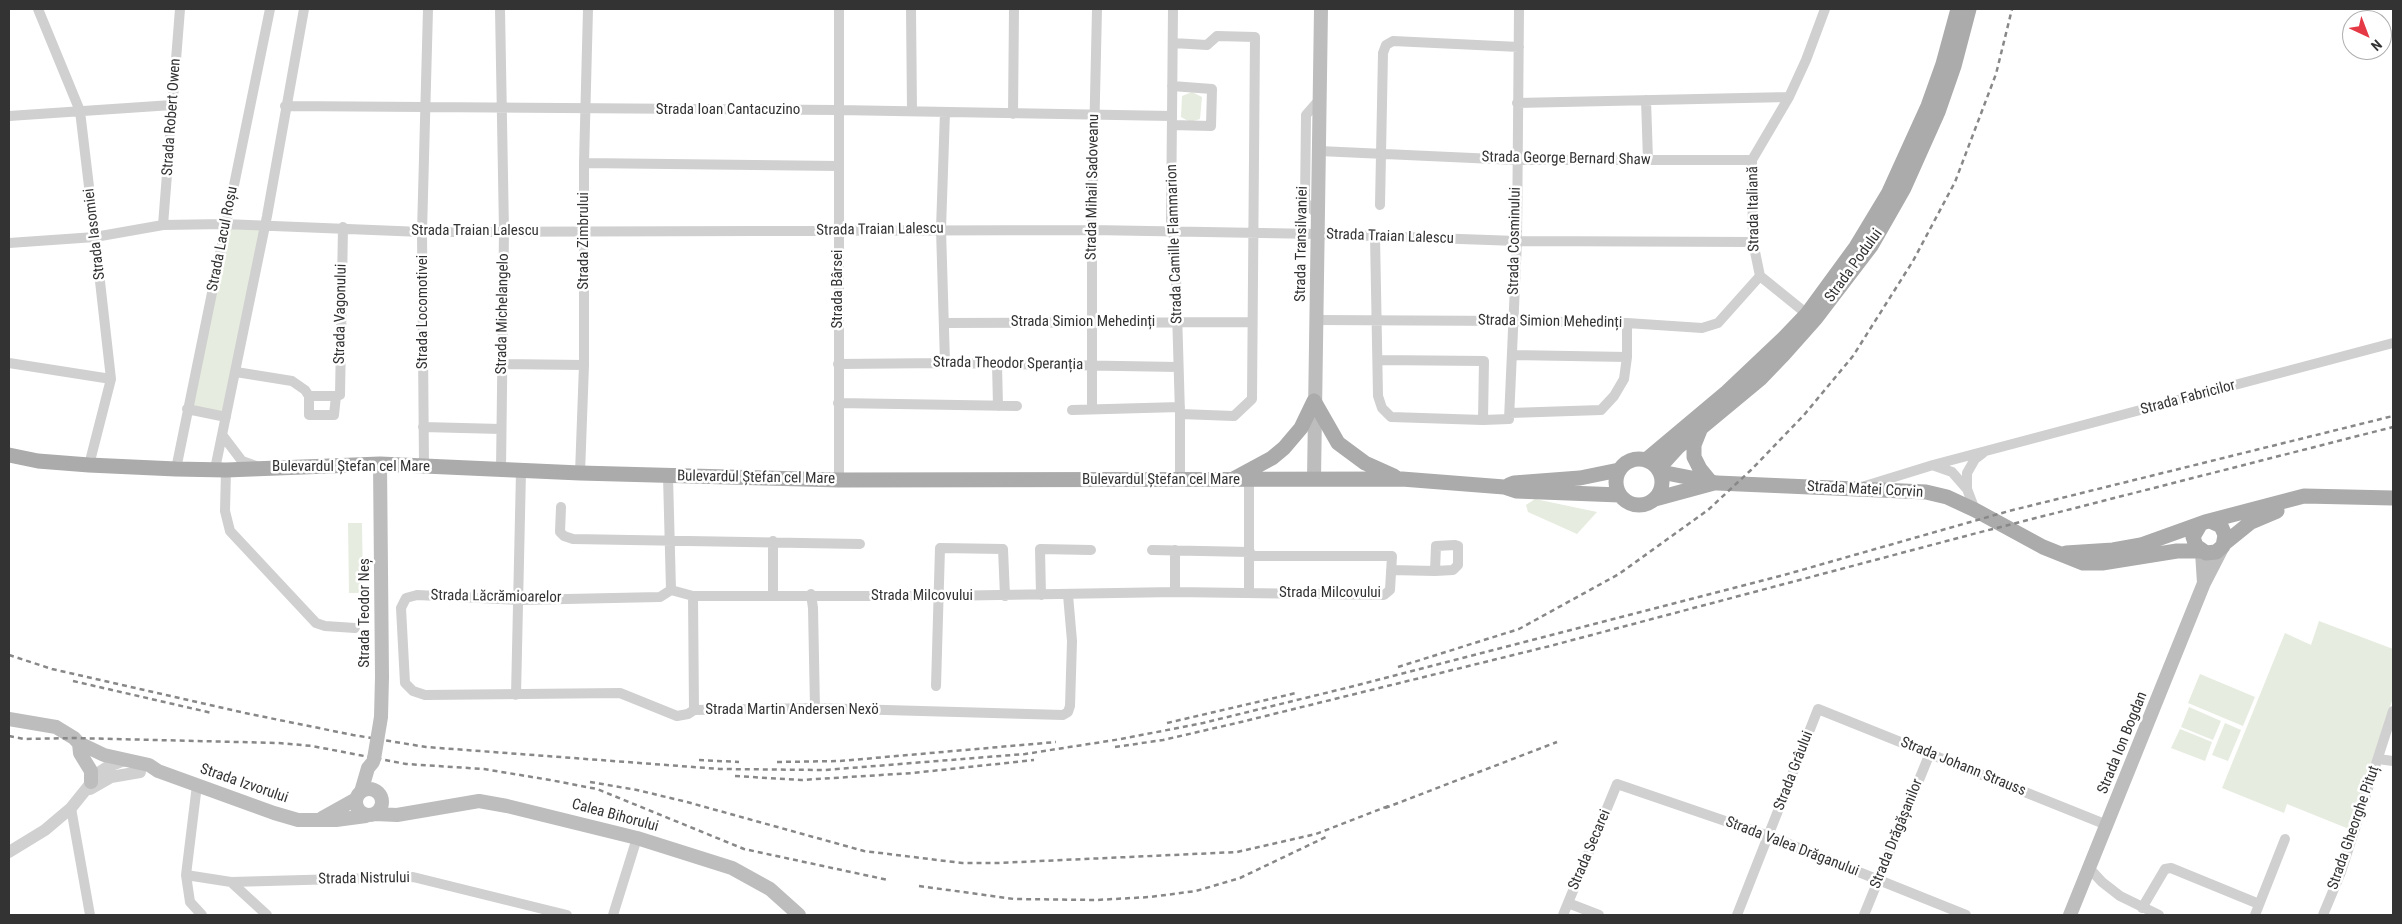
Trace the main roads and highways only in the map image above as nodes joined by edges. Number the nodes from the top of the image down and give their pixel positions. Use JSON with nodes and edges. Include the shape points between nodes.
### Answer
{"nodes":[{"id":1,"x":1321,"y":9,"type":"edge"},
{"id":2,"x":1958,"y":9,"type":"edge"},
{"id":3,"x":1969,"y":9,"type":"edge"},
{"id":4,"x":1314,"y":401,"type":"junction"},
{"id":5,"x":1702,"y":428,"type":"junction"},
{"id":6,"x":9,"y":455,"type":"edge"},
{"id":7,"x":380,"y":464,"type":"junction"},
{"id":8,"x":1655,"y":467,"type":"junction"},
{"id":9,"x":1619,"y":470,"type":"junction"},
{"id":10,"x":1232,"y":479,"type":"junction"},
{"id":11,"x":1314,"y":479,"type":"junction"},
{"id":12,"x":1402,"y":479,"type":"junction"},
{"id":13,"x":1713,"y":481,"type":"junction"},
{"id":14,"x":1504,"y":487,"type":"junction"},
{"id":15,"x":1620,"y":496,"type":"junction"},
{"id":16,"x":2329,"y":497,"type":"junction"},
{"id":17,"x":2393,"y":498,"type":"edge"},
{"id":18,"x":1655,"y":499,"type":"junction"},
{"id":19,"x":2205,"y":523,"type":"junction"},
{"id":20,"x":2224,"y":545,"type":"junction"},
{"id":21,"x":2201,"y":552,"type":"junction"},
{"id":22,"x":2060,"y":553,"type":"junction"},
{"id":23,"x":2204,"y":583,"type":"junction"},
{"id":24,"x":9,"y":719,"type":"edge"},
{"id":25,"x":78,"y":743,"type":"junction"},
{"id":26,"x":374,"y":760,"type":"junction"},
{"id":27,"x":158,"y":771,"type":"junction"},
{"id":28,"x":91,"y":782,"type":"road end"},
{"id":29,"x":379,"y":794,"type":"junction"},
{"id":30,"x":358,"y":796,"type":"junction"},
{"id":31,"x":407,"y":812,"type":"junction"},
{"id":32,"x":370,"y":815,"type":"junction"},
{"id":33,"x":321,"y":818,"type":"junction"},
{"id":34,"x":799,"y":915,"type":"edge"},
{"id":35,"x":2070,"y":915,"type":"edge"}],
"edges":[{"from":1,"to":4,"type":"main road","name":"Strada Transilvaniei"},
{"from":2,"to":8,"type":"main road","name":"Strada Podului","via":[[1928,106],[1888,194],[1856,248],[1807,314]]},
{"from":3,"to":5,"type":"main road","name":"Strada Podului","via":[[1938,112],[1904,188],[1871,246],[1784,354]]},
{"from":4,"to":10,"type":"main road","via":[[1301,428],[1284,448]]},
{"from":4,"to":11,"type":"main road","name":"Strada Transilvaniei"},
{"from":4,"to":12,"type":"main road","via":[[1338,442],[1365,463]]},
{"from":5,"to":8,"type":"main road","name":"Strada Podului"},
{"from":5,"to":13,"type":"main road","via":[[1694,445],[1694,457],[1700,469]]},
{"from":6,"to":7,"type":"main road","name":"Bulevardul Ștefan cel Mare","via":[[89,466],[176,469]]},
{"from":7,"to":10,"type":"main road","name":"Bulevardul Ștefan cel Mare","via":[[839,480]]},
{"from":7,"to":26,"type":"main road","name":"Strada Teodor Neș","bridge":true,"via":[[382,677],[381,717]]},
{"from":8,"to":9,"type":"main road","via":[[1630,461]]},
{"from":8,"to":13,"type":"main road"},
{"from":8,"to":18,"type":"main road","via":[[1661,490]]},
{"from":9,"to":14,"type":"main road","name":"Bulevardul Ștefan cel Mare"},
{"from":9,"to":15,"type":"main road","via":[[1615,484]]},
{"from":10,"to":11,"type":"main road","name":"Bulevardul Ștefan cel Mare"},
{"from":11,"to":12,"type":"main road","name":"Bulevardul Ștefan cel Mare"},
{"from":12,"to":14,"type":"main road","name":"Bulevardul Ștefan cel Mare"},
{"from":13,"to":18,"type":"main road"},
{"from":13,"to":22,"type":"main road","name":"Strada Matei Corvin","via":[[1926,492],[1948,497]]},
{"from":14,"to":15,"type":"main road","name":"Bulevardul Ștefan cel Mare","via":[[1516,491]]},
{"from":15,"to":18,"type":"main road","via":[[1634,506],[1642,506]]},
{"from":16,"to":17,"type":"main road","name":"Strada Matei Corvin"},
{"from":16,"to":19,"type":"main road","name":"Strada Matei Corvin","via":[[2310,495],[2292,498]]},
{"from":16,"to":20,"type":"main road","name":"Strada Matei Corvin","via":[[2261,517],[2242,528]]},
{"from":19,"to":20,"type":"main road","via":[[2224,530]]},
{"from":19,"to":21,"type":"main road","via":[[2193,537]]},
{"from":19,"to":22,"type":"main road","name":"Strada Matei Corvin","via":[[2126,548]]},
{"from":20,"to":21,"type":"main road","via":[[2216,552]]},
{"from":20,"to":23,"type":"main road","name":"Strada Ion Bogdan"},
{"from":21,"to":22,"type":"main road","name":"Strada Matei Corvin","via":[[2177,551],[2091,564]]},
{"from":21,"to":23,"type":"main road","name":"Strada Ion Bogdan"},
{"from":23,"to":35,"type":"main road","name":"Strada Ion Bogdan"},
{"from":24,"to":25,"type":"main road","via":[[50,725],[65,731]]},
{"from":25,"to":27,"type":"main road","name":"Strada Izvorului","via":[[104,755],[149,765]]},
{"from":25,"to":27,"type":"main road","name":"Strada Izvorului","via":[[88,754],[109,766],[140,772]]},
{"from":25,"to":28,"type":"main road","via":[[91,771]]},
{"from":26,"to":29,"type":"main road","name":"Strada Teodor Neș"},
{"from":26,"to":30,"type":"main road","name":"Strada Teodor Neș"},
{"from":27,"to":33,"type":"main road","name":"Strada Izvorului","via":[[274,814],[298,820]]},
{"from":29,"to":30,"type":"main road","via":[[369,789]]},
{"from":29,"to":31,"type":"main road"},
{"from":29,"to":32,"type":"main road","via":[[382,804]]},
{"from":30,"to":32,"type":"main road","via":[[357,808]]},
{"from":30,"to":33,"type":"main road","name":"Strada Izvorului"},
{"from":31,"to":32,"type":"main road","name":"Calea Bihorului"},
{"from":31,"to":34,"type":"main road","name":"Calea Bihorului","via":[[479,801],[637,838],[749,876],[785,900]]},
{"from":32,"to":33,"type":"main road","name":"Strada Izvorului","via":[[336,820]]}]}
